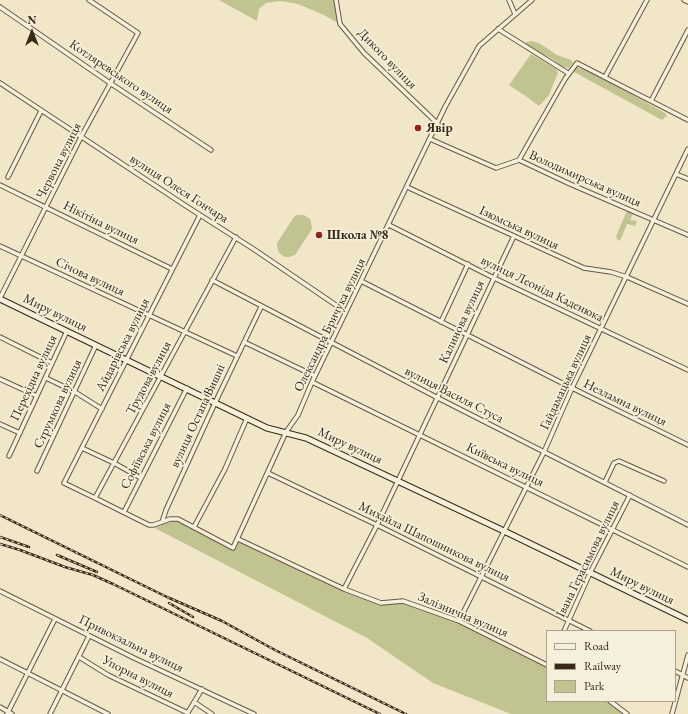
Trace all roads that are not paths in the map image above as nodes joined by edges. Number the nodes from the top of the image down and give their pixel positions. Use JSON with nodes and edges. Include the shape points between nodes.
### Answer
{"nodes":[{"id":1,"x":89,"y":0,"type":"edge"},
{"id":2,"x":336,"y":0,"type":"edge"},
{"id":3,"x":509,"y":0,"type":"edge"},
{"id":4,"x":532,"y":0,"type":"edge"},
{"id":5,"x":647,"y":0,"type":"edge"},
{"id":6,"x":684,"y":0,"type":"edge"},
{"id":7,"x":688,"y":2,"type":"edge"},
{"id":8,"x":0,"y":7,"type":"edge"},
{"id":9,"x":515,"y":14,"type":"junction"},
{"id":10,"x":498,"y":29,"type":"junction"},
{"id":11,"x":688,"y":30,"type":"edge"},
{"id":12,"x":568,"y":73,"type":"junction"},
{"id":13,"x":605,"y":77,"type":"junction"},
{"id":14,"x":0,"y":83,"type":"edge"},
{"id":15,"x":110,"y":83,"type":"junction"},
{"id":16,"x":651,"y":101,"type":"junction"},
{"id":17,"x":41,"y":111,"type":"junction"},
{"id":18,"x":688,"y":120,"type":"edge"},
{"id":19,"x":438,"y":124,"type":"junction"},
{"id":20,"x":81,"y":137,"type":"junction"},
{"id":21,"x":430,"y":139,"type":"junction"},
{"id":22,"x":688,"y":149,"type":"edge"},
{"id":23,"x":211,"y":150,"type":"dead end"},
{"id":24,"x":519,"y":160,"type":"junction"},
{"id":25,"x":676,"y":174,"type":"junction"},
{"id":26,"x":8,"y":177,"type":"dead end"},
{"id":27,"x":688,"y":179,"type":"edge"},
{"id":28,"x":0,"y":185,"type":"edge"},
{"id":29,"x":407,"y":187,"type":"junction"},
{"id":30,"x":46,"y":208,"type":"junction"},
{"id":31,"x":200,"y":215,"type":"junction"},
{"id":32,"x":653,"y":221,"type":"junction"},
{"id":33,"x":389,"y":225,"type":"junction"},
{"id":34,"x":688,"y":235,"type":"edge"},
{"id":35,"x":514,"y":236,"type":"junction"},
{"id":36,"x":236,"y":237,"type":"junction"},
{"id":37,"x":0,"y":246,"type":"edge"},
{"id":38,"x":22,"y":256,"type":"junction"},
{"id":39,"x":468,"y":264,"type":"junction"},
{"id":40,"x":172,"y":269,"type":"junction"},
{"id":41,"x":627,"y":277,"type":"junction"},
{"id":42,"x":494,"y":278,"type":"junction"},
{"id":43,"x":212,"y":280,"type":"junction"},
{"id":44,"x":362,"y":281,"type":"junction"},
{"id":45,"x":0,"y":299,"type":"edge"},
{"id":46,"x":688,"y":304,"type":"edge"},
{"id":47,"x":261,"y":307,"type":"junction"},
{"id":48,"x":346,"y":312,"type":"junction"},
{"id":49,"x":149,"y":316,"type":"junction"},
{"id":50,"x":441,"y":322,"type":"junction"},
{"id":51,"x":601,"y":329,"type":"junction"},
{"id":52,"x":66,"y":330,"type":"junction"},
{"id":53,"x":184,"y":332,"type":"junction"},
{"id":54,"x":468,"y":335,"type":"junction"},
{"id":55,"x":0,"y":337,"type":"edge"},
{"id":56,"x":244,"y":342,"type":"junction"},
{"id":57,"x":331,"y":343,"type":"junction"},
{"id":58,"x":96,"y":345,"type":"junction"},
{"id":59,"x":237,"y":356,"type":"junction"},
{"id":60,"x":127,"y":360,"type":"junction"},
{"id":61,"x":52,"y":363,"type":"junction"},
{"id":62,"x":688,"y":370,"type":"edge"},
{"id":63,"x":162,"y":376,"type":"junction"},
{"id":64,"x":315,"y":376,"type":"junction"},
{"id":65,"x":46,"y":378,"type":"junction"},
{"id":66,"x":0,"y":379,"type":"edge"},
{"id":67,"x":312,"y":382,"type":"junction"},
{"id":68,"x":187,"y":388,"type":"junction"},
{"id":69,"x":572,"y":388,"type":"junction"},
{"id":70,"x":75,"y":392,"type":"junction"},
{"id":71,"x":37,"y":396,"type":"junction"},
{"id":72,"x":438,"y":398,"type":"junction"},
{"id":73,"x":215,"y":402,"type":"junction"},
{"id":74,"x":102,"y":409,"type":"junction"},
{"id":75,"x":248,"y":418,"type":"junction"},
{"id":76,"x":0,"y":424,"type":"edge"},
{"id":77,"x":286,"y":432,"type":"junction"},
{"id":78,"x":20,"y":433,"type":"junction"},
{"id":79,"x":419,"y":434,"type":"junction"},
{"id":80,"x":688,"y":445,"type":"edge"},
{"id":81,"x":82,"y":448,"type":"junction"},
{"id":82,"x":544,"y":452,"type":"junction"},
{"id":83,"x":9,"y":456,"type":"dead end"},
{"id":84,"x":114,"y":463,"type":"junction"},
{"id":85,"x":37,"y":471,"type":"dead end"},
{"id":86,"x":268,"y":473,"type":"junction"},
{"id":87,"x":141,"y":478,"type":"junction"},
{"id":88,"x":398,"y":481,"type":"junction"},
{"id":89,"x":664,"y":481,"type":"dead end"},
{"id":90,"x":605,"y":482,"type":"junction"},
{"id":91,"x":527,"y":487,"type":"junction"},
{"id":92,"x":630,"y":495,"type":"junction"},
{"id":93,"x":95,"y":498,"type":"junction"},
{"id":94,"x":124,"y":512,"type":"junction"},
{"id":95,"x":162,"y":522,"type":"junction"},
{"id":96,"x":377,"y":525,"type":"junction"},
{"id":97,"x":688,"y":525,"type":"edge"},
{"id":98,"x":194,"y":527,"type":"junction"},
{"id":99,"x":612,"y":529,"type":"junction"},
{"id":100,"x":504,"y":531,"type":"junction"},
{"id":101,"x":238,"y":538,"type":"junction"},
{"id":102,"x":688,"y":567,"type":"edge"},
{"id":103,"x":590,"y":573,"type":"junction"},
{"id":104,"x":481,"y":577,"type":"junction"},
{"id":105,"x":344,"y":589,"type":"junction"},
{"id":106,"x":0,"y":591,"type":"edge"},
{"id":107,"x":55,"y":619,"type":"junction"},
{"id":108,"x":688,"y":620,"type":"edge"},
{"id":109,"x":458,"y":621,"type":"junction"},
{"id":110,"x":569,"y":621,"type":"junction"},
{"id":111,"x":564,"y":630,"type":"edge"},
{"id":112,"x":588,"y":630,"type":"edge"},
{"id":113,"x":89,"y":636,"type":"junction"},
{"id":114,"x":688,"y":655,"type":"edge"},
{"id":115,"x":79,"y":657,"type":"junction"},
{"id":116,"x":0,"y":659,"type":"edge"},
{"id":117,"x":546,"y":665,"type":"edge"},
{"id":118,"x":676,"y":672,"type":"edge"},
{"id":119,"x":27,"y":673,"type":"junction"},
{"id":120,"x":682,"y":675,"type":"junction"},
{"id":121,"x":688,"y":678,"type":"edge"},
{"id":122,"x":202,"y":689,"type":"junction"},
{"id":123,"x":61,"y":691,"type":"junction"},
{"id":124,"x":676,"y":698,"type":"edge"},
{"id":125,"x":194,"y":702,"type":"junction"},
{"id":126,"x":611,"y":702,"type":"edge"},
{"id":127,"x":675,"y":702,"type":"edge"},
{"id":128,"x":0,"y":707,"type":"edge"},
{"id":129,"x":98,"y":710,"type":"junction"},
{"id":130,"x":8,"y":713,"type":"edge"},
{"id":131,"x":12,"y":714,"type":"edge"},
{"id":132,"x":50,"y":714,"type":"edge"},
{"id":133,"x":96,"y":714,"type":"edge"},
{"id":134,"x":108,"y":714,"type":"edge"},
{"id":135,"x":188,"y":714,"type":"edge"},
{"id":136,"x":212,"y":714,"type":"edge"},
{"id":137,"x":254,"y":714,"type":"edge"},
{"id":138,"x":626,"y":714,"type":"edge"},
{"id":139,"x":672,"y":714,"type":"edge"}],
"edges":[{"from":1,"to":15,"type":"street","name":"Червона вулиця","via":[[138,34]]},
{"from":2,"to":19,"type":"street","name":"Дикого вулиця","via":[[340,24],[364,53]]},
{"from":3,"to":9,"type":"street"},
{"from":4,"to":9,"type":"street","name":"Олександра Бричука вулиця"},
{"from":5,"to":13,"type":"street"},
{"from":6,"to":7,"type":"street"},
{"from":8,"to":15,"type":"street","name":"Котляревського вулиця"},
{"from":9,"to":10,"type":"street","name":"Олександра Бричука вулиця"},
{"from":10,"to":12,"type":"street"},
{"from":10,"to":19,"type":"street","name":"Олександра Бричука вулиця","via":[[479,46],[444,107]]},
{"from":11,"to":16,"type":"street"},
{"from":12,"to":13,"type":"street","via":[[577,63]]},
{"from":12,"to":24,"type":"street"},
{"from":13,"to":16,"type":"street"},
{"from":14,"to":17,"type":"street","name":"вулиця Олеся Гончара"},
{"from":15,"to":20,"type":"street","name":"Червона вулиця"},
{"from":15,"to":23,"type":"street","name":"Котляревського вулиця"},
{"from":16,"to":18,"type":"street"},
{"from":17,"to":20,"type":"street","name":"вулиця Олеся Гончара"},
{"from":17,"to":26,"type":"street"},
{"from":19,"to":21,"type":"street","name":"Олександра Бричука вулиця"},
{"from":20,"to":30,"type":"street","name":"Червона вулиця"},
{"from":20,"to":31,"type":"street","name":"вулиця Олеся Гончара"},
{"from":21,"to":24,"type":"street","name":"Володимирська вулиця","via":[[496,168]]},
{"from":21,"to":29,"type":"street","name":"Олександра Бричука вулиця"},
{"from":22,"to":25,"type":"street","name":"Гайдамацька вулиця"},
{"from":24,"to":32,"type":"street","name":"Володимирська вулиця"},
{"from":25,"to":27,"type":"street"},
{"from":25,"to":32,"type":"street","name":"Гайдамацька вулиця"},
{"from":28,"to":30,"type":"street","name":"Нікітіна вулиця"},
{"from":29,"to":33,"type":"street","name":"Олександра Бричука вулиця"},
{"from":29,"to":35,"type":"street","name":"Ізюмська вулиця"},
{"from":30,"to":38,"type":"street","name":"Червона вулиця"},
{"from":30,"to":40,"type":"street","name":"Нікітіна вулиця"},
{"from":31,"to":36,"type":"street","name":"вулиця Олеся Гончара"},
{"from":31,"to":40,"type":"street","name":"Айдарівська вулиця"},
{"from":32,"to":34,"type":"street","name":"Володимирська вулиця"},
{"from":32,"to":41,"type":"street","name":"Гайдамацька вулиця"},
{"from":33,"to":39,"type":"street","name":"вулиця Леоніда Каденюка"},
{"from":33,"to":44,"type":"street","name":"Олександра Бричука вулиця"},
{"from":35,"to":41,"type":"street","name":"Ізюмська вулиця","via":[[588,270],[611,272]]},
{"from":35,"to":42,"type":"street","name":"Калинова вулиця"},
{"from":36,"to":43,"type":"street","name":"Трудова вулиця"},
{"from":36,"to":48,"type":"street","name":"вулиця Олеся Гончара"},
{"from":37,"to":38,"type":"street","name":"Січова вулиця"},
{"from":38,"to":45,"type":"street","name":"Червона вулиця"},
{"from":38,"to":49,"type":"street","name":"Січова вулиця"},
{"from":39,"to":42,"type":"street","name":"вулиця Леоніда Каденюка"},
{"from":39,"to":50,"type":"street"},
{"from":40,"to":49,"type":"street","name":"Айдарівська вулиця"},
{"from":41,"to":46,"type":"street","name":"Ізюмська вулиця"},
{"from":41,"to":51,"type":"street","name":"Гайдамацька вулиця"},
{"from":42,"to":51,"type":"street","name":"вулиця Леоніда Каденюка"},
{"from":42,"to":54,"type":"street","name":"Калинова вулиця"},
{"from":43,"to":47,"type":"street","name":"вулиця Василя Стуса"},
{"from":43,"to":53,"type":"street","name":"Трудова вулиця"},
{"from":44,"to":48,"type":"street","name":"Олександра Бричука вулиця"},
{"from":44,"to":50,"type":"street","name":"Незламна вулиця"},
{"from":45,"to":52,"type":"main road","name":"Миру вулиця"},
{"from":47,"to":56,"type":"street","name":"вулиця Остапа Вишні"},
{"from":47,"to":57,"type":"street","name":"вулиця Василя Стуса"},
{"from":48,"to":57,"type":"street","name":"Олександра Бричука вулиця"},
{"from":49,"to":53,"type":"street","name":"Січова вулиця"},
{"from":49,"to":60,"type":"street","name":"Айдарівська вулиця"},
{"from":50,"to":54,"type":"street","name":"Незламна вулиця"},
{"from":51,"to":62,"type":"street","name":"вулиця Леоніда Каденюка"},
{"from":51,"to":69,"type":"street","name":"Гайдамацька вулиця"},
{"from":52,"to":58,"type":"main road","name":"Миру вулиця"},
{"from":52,"to":61,"type":"street","name":"Перехідна вулиця"},
{"from":53,"to":59,"type":"street","name":"Січова вулиця"},
{"from":53,"to":63,"type":"street","name":"Трудова вулиця"},
{"from":54,"to":69,"type":"street","name":"Незламна вулиця"},
{"from":54,"to":72,"type":"street","name":"Калинова вулиця"},
{"from":55,"to":61,"type":"street"},
{"from":56,"to":59,"type":"street","name":"вулиця Остапа Вишні"},
{"from":56,"to":64,"type":"street"},
{"from":57,"to":64,"type":"street","name":"Олександра Бричука вулиця"},
{"from":57,"to":72,"type":"street","name":"вулиця Василя Стуса"},
{"from":58,"to":60,"type":"main road","name":"Миру вулиця"},
{"from":58,"to":70,"type":"street","name":"Струмкова вулиця"},
{"from":59,"to":73,"type":"street","name":"вулиця Остапа Вишні"},
{"from":60,"to":63,"type":"main road","name":"Миру вулиця"},
{"from":60,"to":74,"type":"street","name":"Айдарівська вулиця"},
{"from":61,"to":65,"type":"street","name":"Перехідна вулиця"},
{"from":63,"to":68,"type":"main road","name":"Миру вулиця"},
{"from":63,"to":84,"type":"street","name":"Трудова вулиця"},
{"from":64,"to":67,"type":"street","name":"Олександра Бричука вулиця"},
{"from":65,"to":70,"type":"street"},
{"from":65,"to":71,"type":"street","name":"Перехідна вулиця"},
{"from":66,"to":71,"type":"street"},
{"from":67,"to":77,"type":"street","name":"Олександра Бричука вулиця","via":[[298,415]]},
{"from":67,"to":79,"type":"street","name":"Київська вулиця"},
{"from":68,"to":73,"type":"main road","name":"Миру вулиця"},
{"from":68,"to":87,"type":"street","name":"Софіївська вулиця"},
{"from":69,"to":80,"type":"street","name":"Незламна вулиця"},
{"from":69,"to":82,"type":"street","name":"Гайдамацька вулиця"},
{"from":70,"to":74,"type":"street"},
{"from":70,"to":85,"type":"street","name":"Струмкова вулиця"},
{"from":71,"to":78,"type":"street","name":"Перехідна вулиця"},
{"from":72,"to":79,"type":"street","name":"Калинова вулиця"},
{"from":72,"to":82,"type":"street","name":"вулиця Василя Стуса"},
{"from":73,"to":75,"type":"main road","name":"Миру вулиця"},
{"from":73,"to":95,"type":"street","name":"вулиця Остапа Вишні"},
{"from":74,"to":81,"type":"street","name":"Айдарівська вулиця"},
{"from":75,"to":77,"type":"main road","name":"Миру вулиця","via":[[267,428]]},
{"from":75,"to":98,"type":"street"},
{"from":76,"to":78,"type":"street"},
{"from":77,"to":86,"type":"street","name":"Олександра Бричука вулиця"},
{"from":77,"to":88,"type":"main road","name":"Миру вулиця","via":[[306,438]]},
{"from":78,"to":83,"type":"street","name":"Перехідна вулиця"},
{"from":79,"to":88,"type":"street","name":"Калинова вулиця"},
{"from":79,"to":91,"type":"street","name":"Київська вулиця"},
{"from":81,"to":84,"type":"street"},
{"from":81,"to":93,"type":"street","name":"Айдарівська вулиця","via":[[64,483]]},
{"from":82,"to":90,"type":"street","name":"вулиця Василя Стуса"},
{"from":82,"to":91,"type":"street","name":"Гайдамацька вулиця"},
{"from":84,"to":87,"type":"street"},
{"from":84,"to":93,"type":"street","name":"Трудова вулиця"},
{"from":86,"to":96,"type":"street","name":"Михайла Шапошникова вулиця"},
{"from":86,"to":101,"type":"street","name":"Олександра Бричука вулиця"},
{"from":87,"to":94,"type":"street","name":"Софіївська вулиця"},
{"from":88,"to":96,"type":"street","name":"Калинова вулиця"},
{"from":88,"to":100,"type":"main road","name":"Миру вулиця"},
{"from":89,"to":90,"type":"street","via":[[619,461],[614,463]]},
{"from":90,"to":92,"type":"street","name":"вулиця Василя Стуса"},
{"from":91,"to":99,"type":"street","name":"Київська вулиця"},
{"from":91,"to":100,"type":"street","name":"Гайдамацька вулиця"},
{"from":92,"to":97,"type":"street","name":"вулиця Василя Стуса"},
{"from":92,"to":99,"type":"street","name":"Івана Герасимова вулиця"},
{"from":93,"to":94,"type":"street"},
{"from":94,"to":95,"type":"street","via":[[149,525]]},
{"from":95,"to":98,"type":"street","via":[[178,519]]},
{"from":96,"to":104,"type":"street","name":"Михайла Шапошникова вулиця"},
{"from":96,"to":105,"type":"street","name":"Калинова вулиця"},
{"from":98,"to":101,"type":"street","name":"Олександра Бричука вулиця","via":[[233,548]]},
{"from":99,"to":102,"type":"street","name":"Київська вулиця"},
{"from":99,"to":103,"type":"street","name":"Івана Герасимова вулиця"},
{"from":100,"to":103,"type":"main road","name":"Миру вулиця"},
{"from":100,"to":104,"type":"street","name":"Гайдамацька вулиця"},
{"from":101,"to":105,"type":"street","name":"Залізнична вулиця"},
{"from":103,"to":108,"type":"main road","name":"Миру вулиця"},
{"from":103,"to":110,"type":"street","name":"Івана Герасимова вулиця"},
{"from":104,"to":109,"type":"street","name":"Гайдамацька вулиця"},
{"from":104,"to":110,"type":"street","name":"Михайла Шапошникова вулиця"},
{"from":105,"to":109,"type":"street","name":"Залізнична вулиця","via":[[381,603],[403,600]]},
{"from":106,"to":107,"type":"street","name":"Привокзальна вулиця"},
{"from":107,"to":113,"type":"street","name":"Привокзальна вулиця"},
{"from":107,"to":119,"type":"street"},
{"from":109,"to":117,"type":"street","name":"Залізнична вулиця"},
{"from":110,"to":111,"type":"street","name":"Івана Герасимова вулиця"},
{"from":110,"to":112,"type":"street","name":"Михайла Шапошникова вулиця"},
{"from":113,"to":115,"type":"street"},
{"from":113,"to":122,"type":"street","name":"Привокзальна вулиця"},
{"from":114,"to":120,"type":"street"},
{"from":115,"to":123,"type":"street"},
{"from":115,"to":135,"type":"street","name":"Упорна вулиця","via":[[108,675]]},
{"from":116,"to":119,"type":"street"},
{"from":118,"to":120,"type":"street"},
{"from":119,"to":123,"type":"street"},
{"from":119,"to":130,"type":"street"},
{"from":120,"to":121,"type":"street"},
{"from":120,"to":124,"type":"street"},
{"from":122,"to":125,"type":"street"},
{"from":122,"to":137,"type":"street","name":"Привокзальна вулиця"},
{"from":123,"to":129,"type":"street"},
{"from":123,"to":132,"type":"street"},
{"from":125,"to":135,"type":"street"},
{"from":125,"to":136,"type":"street"},
{"from":126,"to":138,"type":"street"},
{"from":127,"to":139,"type":"street"},
{"from":128,"to":130,"type":"street"},
{"from":129,"to":133,"type":"street"},
{"from":129,"to":134,"type":"street"},
{"from":130,"to":131,"type":"street"}]}
